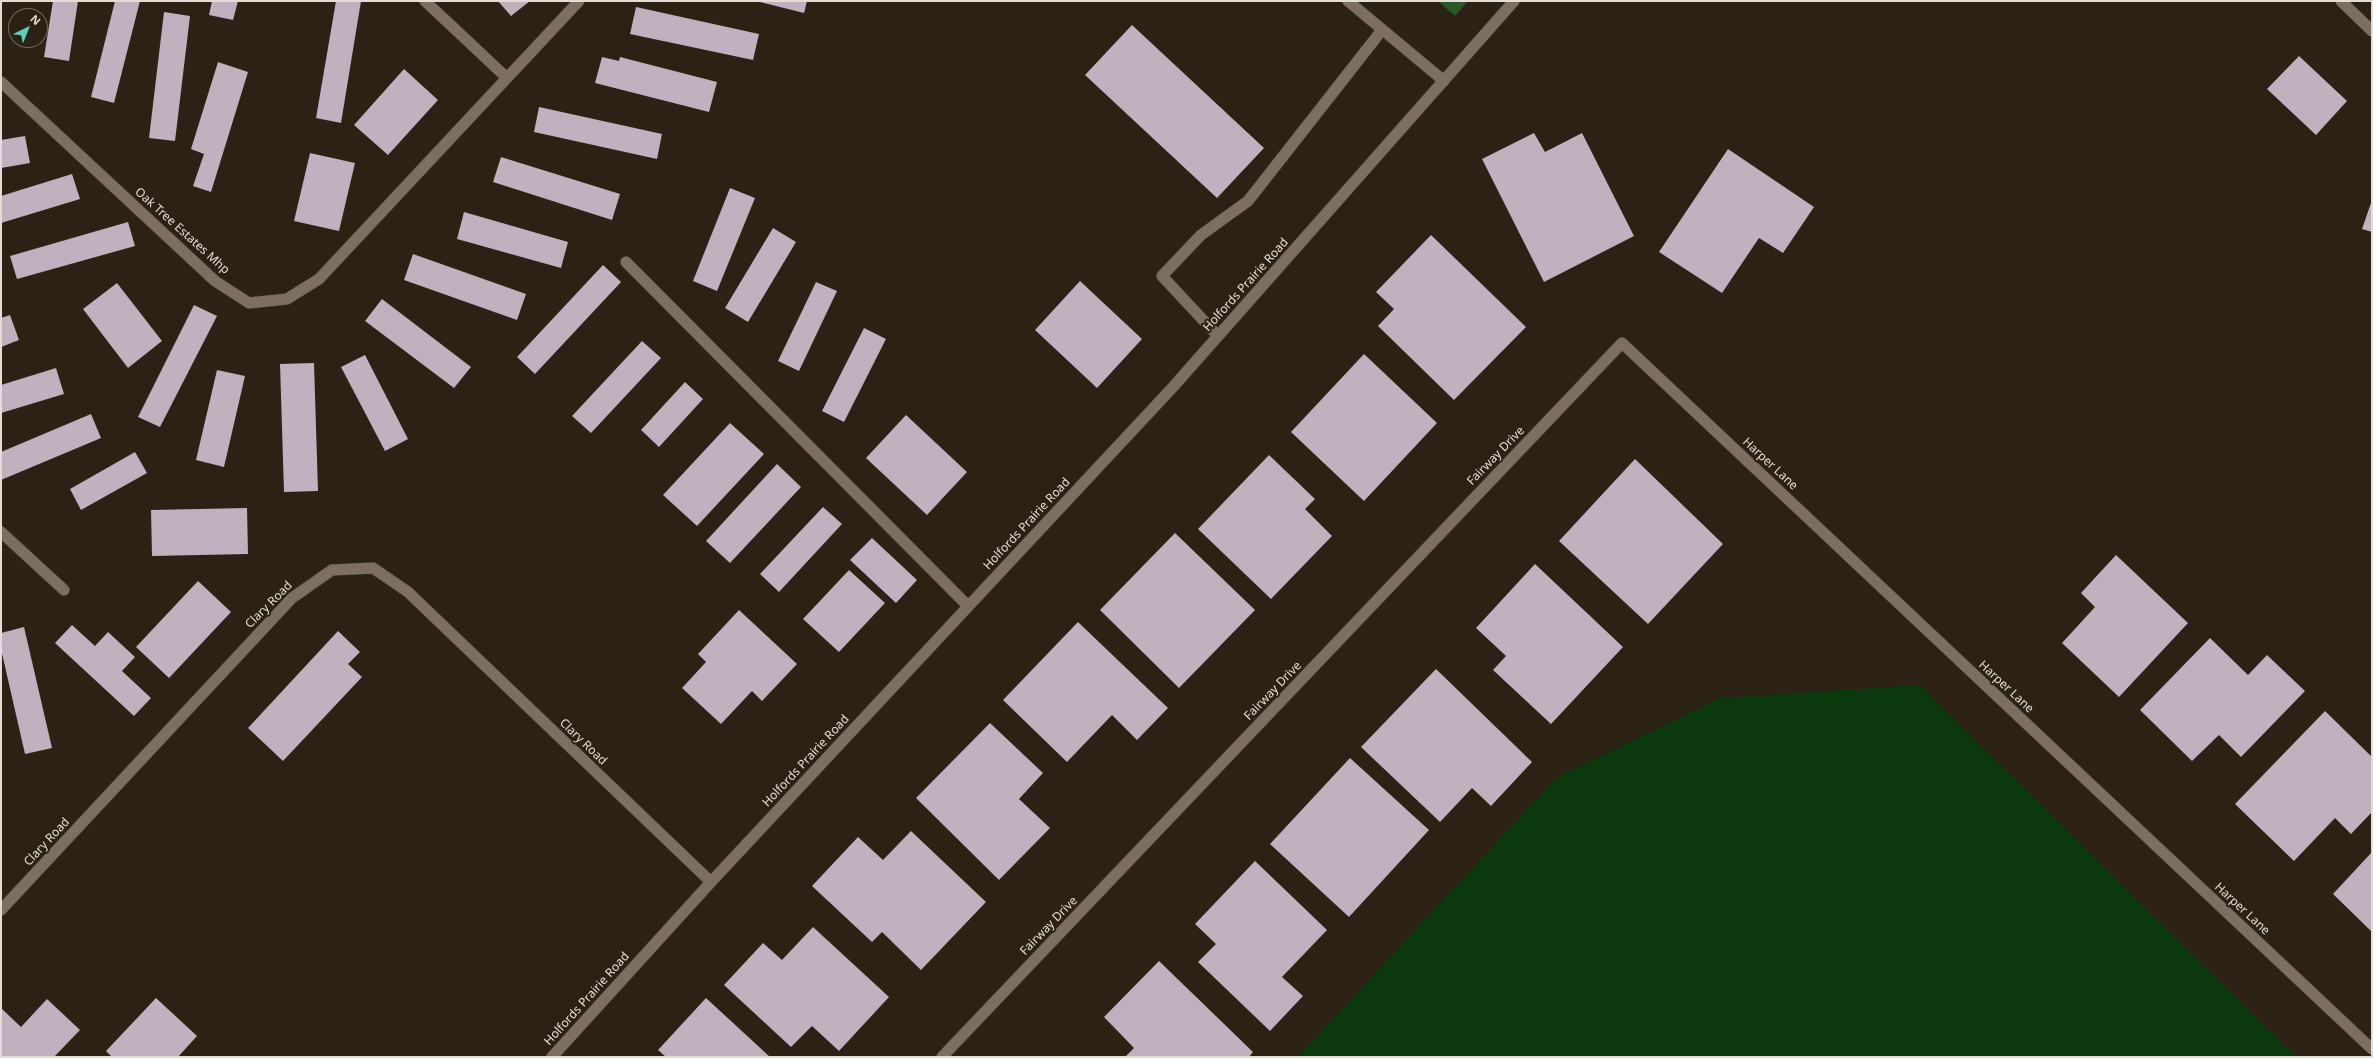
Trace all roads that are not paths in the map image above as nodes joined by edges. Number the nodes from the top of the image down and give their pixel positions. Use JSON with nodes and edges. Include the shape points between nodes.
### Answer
{"nodes":[{"id":1,"x":425,"y":1,"type":"edge"},
{"id":2,"x":579,"y":1,"type":"edge"},
{"id":3,"x":1348,"y":1,"type":"edge"},
{"id":4,"x":1514,"y":1,"type":"edge"},
{"id":5,"x":2341,"y":1,"type":"edge"},
{"id":6,"x":1382,"y":30,"type":"junction"},
{"id":7,"x":2372,"y":32,"type":"edge"},
{"id":8,"x":507,"y":78,"type":"junction"},
{"id":9,"x":1444,"y":81,"type":"junction"},
{"id":10,"x":1,"y":82,"type":"edge"},
{"id":11,"x":626,"y":262,"type":"dead end"},
{"id":12,"x":1218,"y":336,"type":"junction"},
{"id":13,"x":1622,"y":343,"type":"joint"},
{"id":14,"x":1,"y":532,"type":"edge"},
{"id":15,"x":64,"y":590,"type":"dead end"},
{"id":16,"x":968,"y":606,"type":"junction"},
{"id":17,"x":711,"y":882,"type":"junction"},
{"id":18,"x":1,"y":910,"type":"edge"},
{"id":19,"x":2372,"y":1049,"type":"edge"},
{"id":20,"x":552,"y":1057,"type":"edge"},
{"id":21,"x":942,"y":1057,"type":"edge"}],
"edges":[{"from":1,"to":8,"type":"street"},
{"from":2,"to":8,"type":"street","name":"Oak Tree Estates Mhp"},
{"from":3,"to":6,"type":"street"},
{"from":4,"to":9,"type":"street","name":"Holfords Prairie Road"},
{"from":5,"to":7,"type":"street"},
{"from":6,"to":9,"type":"street"},
{"from":6,"to":12,"type":"street","via":[[1248,201],[1201,235],[1162,276]]},
{"from":8,"to":10,"type":"street","name":"Oak Tree Estates Mhp","via":[[319,279],[288,299],[249,304],[214,281]]},
{"from":9,"to":12,"type":"street","name":"Holfords Prairie Road"},
{"from":11,"to":16,"type":"street"},
{"from":12,"to":16,"type":"street","name":"Holfords Prairie Road"},
{"from":13,"to":19,"type":"street","name":"Harper Lane"},
{"from":13,"to":21,"type":"street","name":"Fairway Drive"},
{"from":14,"to":15,"type":"street"},
{"from":16,"to":17,"type":"street","name":"Holfords Prairie Road"},
{"from":17,"to":18,"type":"street","name":"Clary Road","via":[[408,592],[373,568],[332,570],[292,598]]},
{"from":17,"to":20,"type":"street","name":"Holfords Prairie Road"}]}
